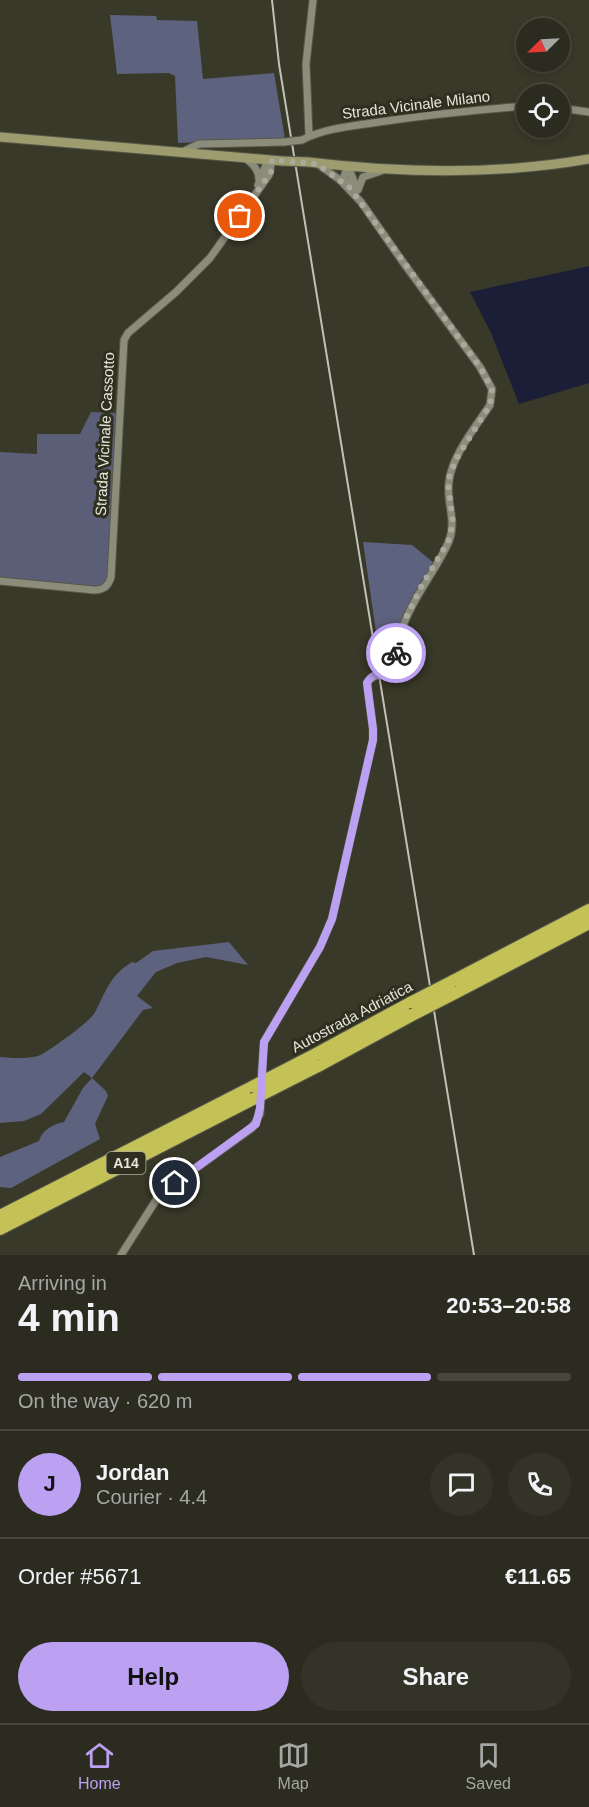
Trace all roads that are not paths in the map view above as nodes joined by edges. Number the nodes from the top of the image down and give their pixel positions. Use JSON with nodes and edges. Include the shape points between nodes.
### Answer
{"nodes":[{"id":1,"x":313,"y":0,"type":"edge"},
{"id":2,"x":516,"y":107,"type":"edge"},
{"id":3,"x":570,"y":109,"type":"edge"},
{"id":4,"x":589,"y":112,"type":"edge"},
{"id":5,"x":0,"y":137,"type":"edge"},
{"id":6,"x":306,"y":137,"type":"junction"},
{"id":7,"x":184,"y":151,"type":"junction"},
{"id":8,"x":243,"y":157,"type":"junction"},
{"id":9,"x":589,"y":159,"type":"edge"},
{"id":10,"x":277,"y":160,"type":"junction"},
{"id":11,"x":313,"y":163,"type":"junction"},
{"id":12,"x":348,"y":166,"type":"junction"},
{"id":13,"x":392,"y":169,"type":"junction"},
{"id":14,"x":258,"y":187,"type":"junction"},
{"id":15,"x":354,"y":189,"type":"junction"},
{"id":16,"x":0,"y":581,"type":"edge"},
{"id":17,"x":589,"y":910,"type":"edge"},
{"id":18,"x":589,"y":923,"type":"edge"},
{"id":19,"x":454,"y":987,"type":"junction"},
{"id":20,"x":254,"y":1093,"type":"junction"},
{"id":21,"x":0,"y":1216,"type":"edge"},
{"id":22,"x":0,"y":1229,"type":"edge"},
{"id":23,"x":121,"y":1255,"type":"edge"}],
"edges":[{"from":1,"to":6,"type":"street","via":[[306,58]]},
{"from":2,"to":6,"type":"street","name":"Strada Vicinale Milano","via":[[427,115]]},
{"from":3,"to":4,"type":"street"},
{"from":5,"to":7,"type":"main road"},
{"from":6,"to":7,"type":"street","name":"Strada Vicinale Milano","bridge":true,"via":[[284,142],[199,144]]},
{"from":7,"to":8,"type":"main road"},
{"from":8,"to":10,"type":"main road"},
{"from":8,"to":14,"type":"street","via":[[256,168]]},
{"from":9,"to":13,"type":"main road","via":[[474,170]]},
{"from":10,"to":11,"type":"main road","bridge":true},
{"from":10,"to":14,"type":"street"},
{"from":11,"to":12,"type":"main road"},
{"from":11,"to":15,"type":"street"},
{"from":12,"to":13,"type":"main road"},
{"from":12,"to":15,"type":"street"},
{"from":13,"to":15,"type":"street","via":[[368,174]]},
{"from":14,"to":16,"type":"street","name":"Strada Vicinale Cassotto","via":[[210,258],[124,340],[108,585],[94,590]]},
{"from":15,"to":23,"type":"street","via":[[480,367],[492,397],[450,474],[453,523],[448,542],[406,618],[393,667],[367,683],[373,740],[332,919],[320,947],[264,1042],[258,1119],[248,1131],[160,1194]]},
{"from":17,"to":19,"type":"highway","name":"Autostrada Adriatica","number":"A14"},
{"from":18,"to":19,"type":"highway","name":"Autostrada Adriatica","number":"A14"},
{"from":19,"to":20,"type":"highway","name":"Autostrada Adriatica","number":"A14","bridge":true},
{"from":20,"to":21,"type":"highway","name":"Autostrada Adriatica","number":"A14"},
{"from":20,"to":22,"type":"highway","name":"Autostrada Adriatica","number":"A14"}]}
